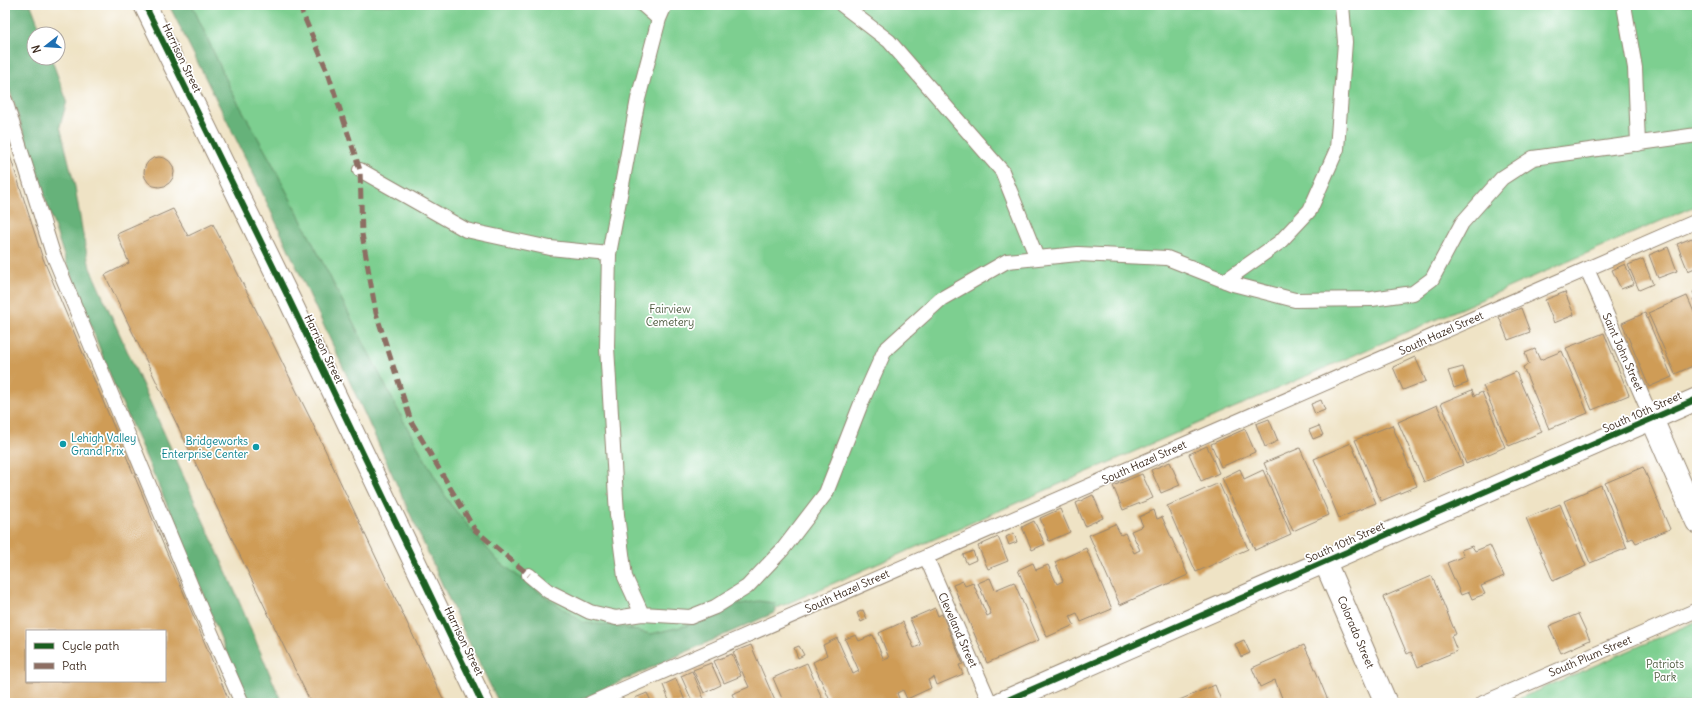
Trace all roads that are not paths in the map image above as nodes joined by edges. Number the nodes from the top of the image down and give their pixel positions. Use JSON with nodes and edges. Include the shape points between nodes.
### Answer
{"nodes":[{"id":1,"x":145,"y":5,"type":"edge"},
{"id":2,"x":643,"y":5,"type":"edge"},
{"id":3,"x":666,"y":5,"type":"edge"},
{"id":4,"x":842,"y":5,"type":"edge"},
{"id":5,"x":1342,"y":5,"type":"edge"},
{"id":6,"x":1624,"y":5,"type":"edge"},
{"id":7,"x":659,"y":19,"type":"junction"},
{"id":8,"x":5,"y":100,"type":"edge"},
{"id":9,"x":1697,"y":135,"type":"edge"},
{"id":10,"x":1638,"y":144,"type":"junction"},
{"id":11,"x":360,"y":170,"type":"dead end"},
{"id":12,"x":1697,"y":221,"type":"edge"},
{"id":13,"x":609,"y":254,"type":"junction"},
{"id":14,"x":1037,"y":258,"type":"junction"},
{"id":15,"x":1587,"y":269,"type":"junction"},
{"id":16,"x":1225,"y":281,"type":"junction"},
{"id":17,"x":1697,"y":399,"type":"edge"},
{"id":18,"x":1652,"y":419,"type":"junction"},
{"id":19,"x":1697,"y":522,"type":"edge"},
{"id":20,"x":926,"y":557,"type":"junction"},
{"id":21,"x":1325,"y":562,"type":"junction"},
{"id":22,"x":529,"y":575,"type":"dead end"},
{"id":23,"x":1697,"y":610,"type":"edge"},
{"id":24,"x":642,"y":614,"type":"junction"},
{"id":25,"x":242,"y":703,"type":"edge"},
{"id":26,"x":482,"y":703,"type":"edge"},
{"id":27,"x":591,"y":703,"type":"edge"},
{"id":28,"x":990,"y":703,"type":"edge"},
{"id":29,"x":1001,"y":703,"type":"edge"},
{"id":30,"x":1386,"y":703,"type":"edge"},
{"id":31,"x":1483,"y":703,"type":"edge"}],
"edges":[{"from":1,"to":26,"type":"street","name":"Harrison Street","via":[[294,308]]},
{"from":2,"to":7,"type":"lane"},
{"from":3,"to":7,"type":"lane"},
{"from":4,"to":14,"type":"lane","via":[[890,41],[1002,171]]},
{"from":5,"to":16,"type":"lane","via":[[1346,42],[1337,149],[1310,210],[1280,242]]},
{"from":6,"to":10,"type":"lane","via":[[1635,68]]},
{"from":7,"to":13,"type":"lane","via":[[638,99]]},
{"from":8,"to":25,"type":"lane","via":[[53,254]]},
{"from":9,"to":10,"type":"lane"},
{"from":10,"to":16,"type":"lane","via":[[1533,158],[1502,178],[1462,224],[1432,279],[1413,293],[1372,299],[1296,300]]},
{"from":11,"to":13,"type":"lane","via":[[466,230],[550,248]]},
{"from":12,"to":15,"type":"lane","name":"South Hazel Street"},
{"from":13,"to":24,"type":"lane","via":[[607,347],[617,515],[625,577]]},
{"from":14,"to":16,"type":"lane","via":[[1078,254],[1167,258]]},
{"from":14,"to":24,"type":"lane","via":[[1007,262],[941,299],[885,350],[826,493],[783,549],[747,587],[715,607],[690,617]]},
{"from":15,"to":18,"type":"lane","name":"Saint John Street"},
{"from":15,"to":20,"type":"lane","name":"South Hazel Street"},
{"from":17,"to":18,"type":"street","name":"South 10th Street"},
{"from":18,"to":19,"type":"street","name":"Saint John Street"},
{"from":18,"to":21,"type":"street","name":"South 10th Street"},
{"from":20,"to":27,"type":"lane","name":"South Hazel Street"},
{"from":20,"to":28,"type":"lane","name":"Cleveland Street"},
{"from":21,"to":29,"type":"street","name":"South 10th Street"},
{"from":21,"to":30,"type":"street","name":"Colorado Street"},
{"from":22,"to":24,"type":"lane","via":[[548,590],[590,612],[616,618]]},
{"from":23,"to":31,"type":"lane","name":"South Plum Street"}]}
